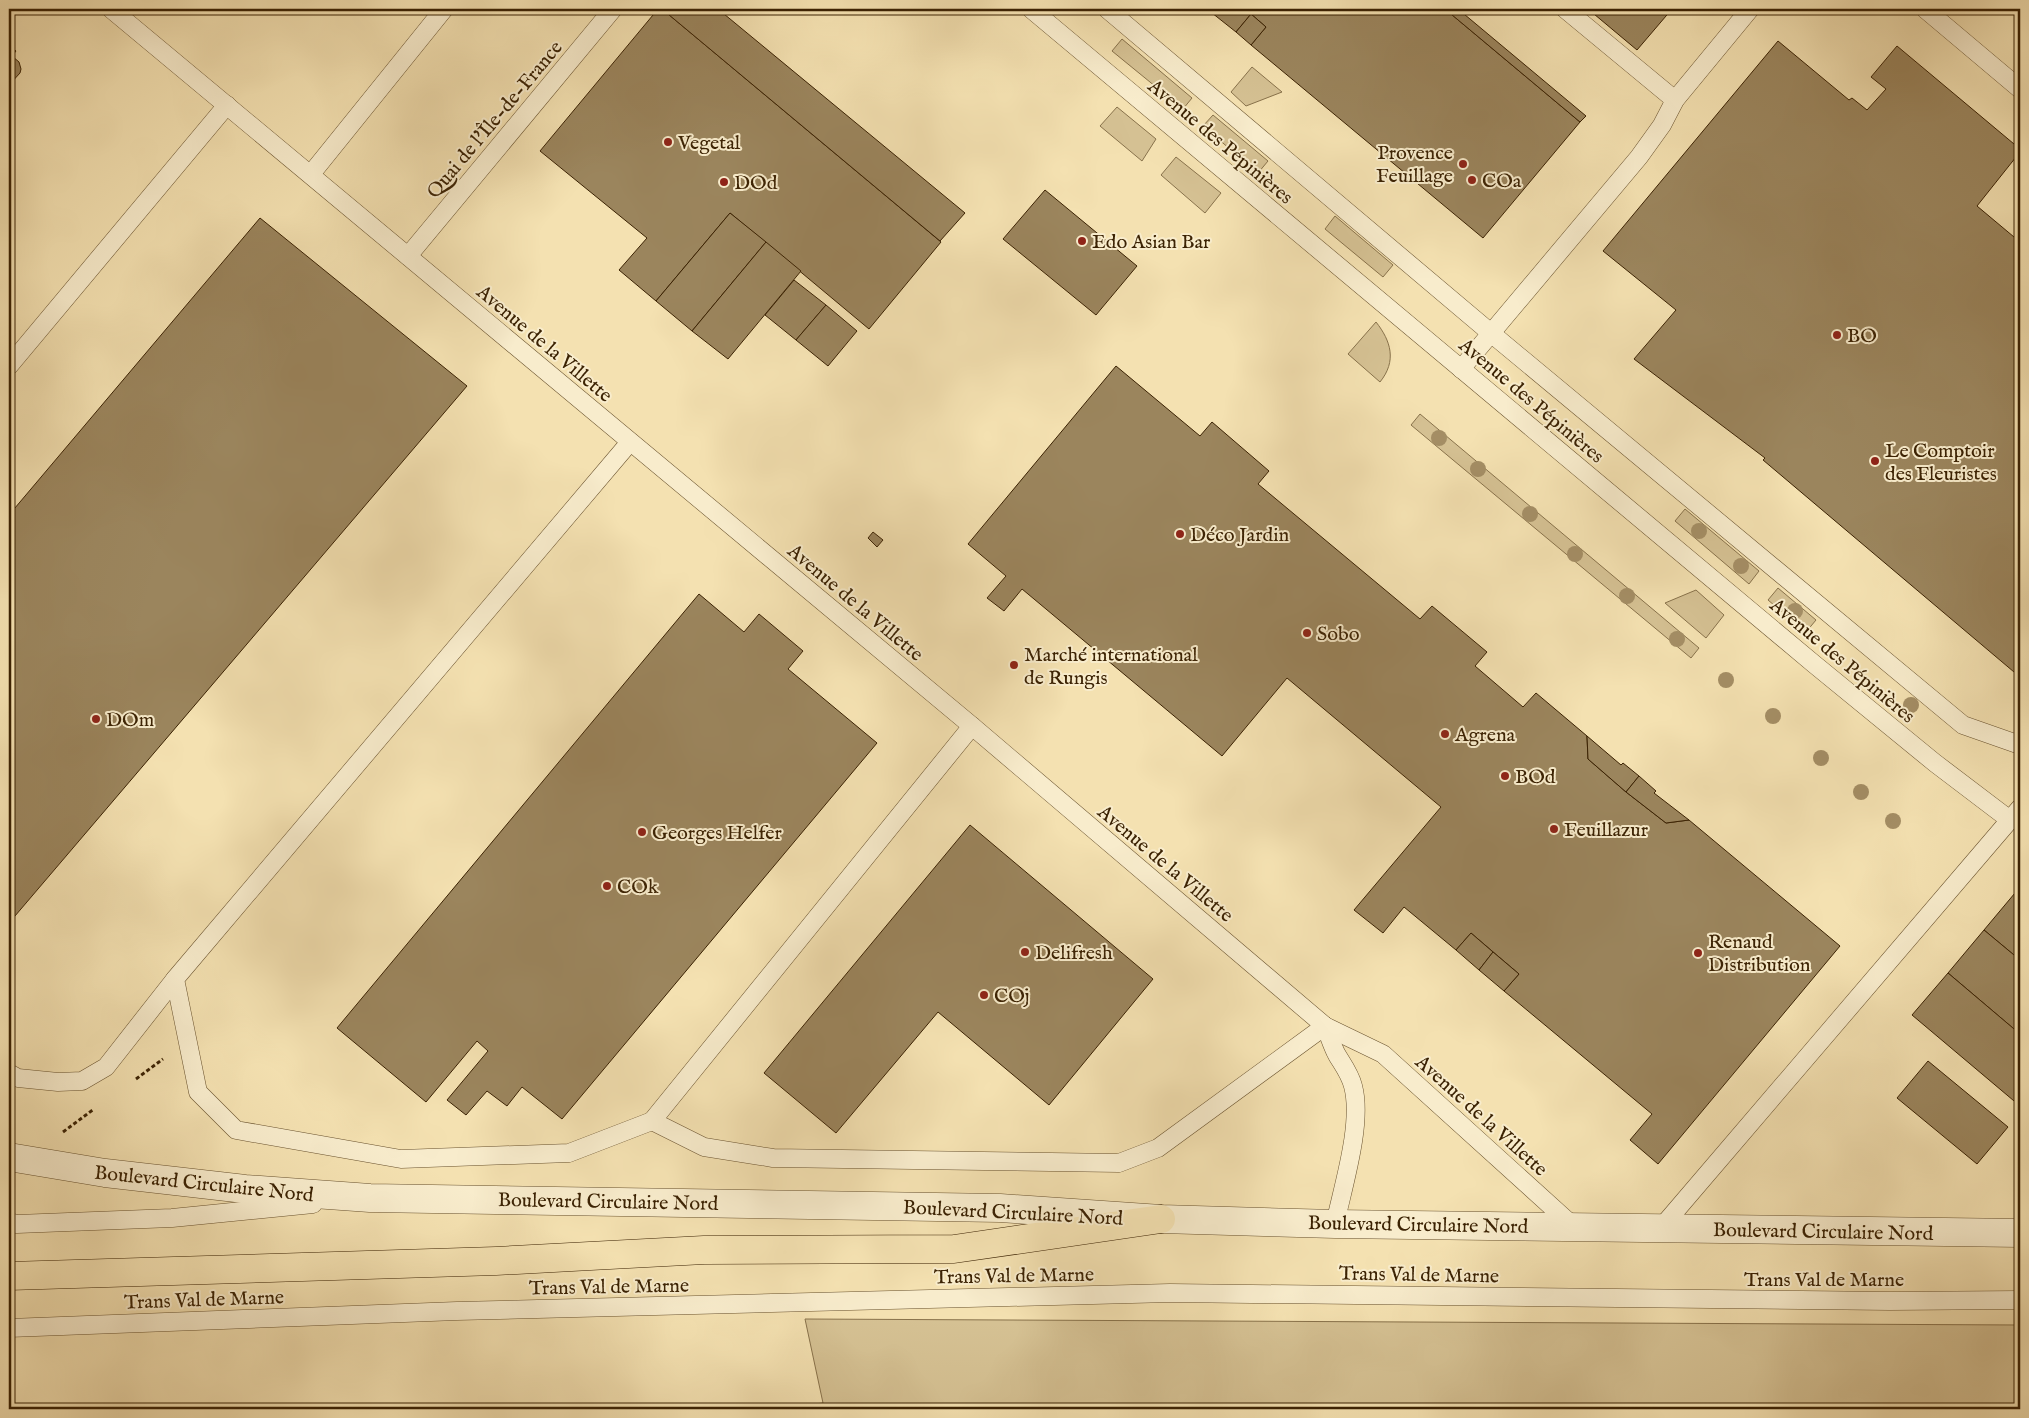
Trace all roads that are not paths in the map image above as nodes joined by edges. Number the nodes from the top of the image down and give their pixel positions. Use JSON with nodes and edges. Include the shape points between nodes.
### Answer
{"nodes":[{"id":1,"x":112,"y":9,"type":"edge"},
{"id":2,"x":444,"y":9,"type":"edge"},
{"id":3,"x":613,"y":9,"type":"edge"},
{"id":4,"x":1031,"y":9,"type":"edge"},
{"id":5,"x":1107,"y":9,"type":"edge"},
{"id":6,"x":1565,"y":9,"type":"edge"},
{"id":7,"x":1750,"y":9,"type":"edge"},
{"id":8,"x":1925,"y":9,"type":"edge"},
{"id":9,"x":2020,"y":88,"type":"edge"},
{"id":10,"x":1675,"y":100,"type":"junction"},
{"id":11,"x":227,"y":105,"type":"junction"},
{"id":12,"x":310,"y":174,"type":"junction"},
{"id":13,"x":408,"y":256,"type":"junction"},
{"id":14,"x":1492,"y":334,"type":"junction"},
{"id":15,"x":9,"y":366,"type":"edge"},
{"id":16,"x":1461,"y":370,"type":"junction"},
{"id":17,"x":630,"y":442,"type":"junction"},
{"id":18,"x":972,"y":726,"type":"junction"},
{"id":19,"x":2020,"y":745,"type":"edge"},
{"id":20,"x":2015,"y":814,"type":"edge"},
{"id":21,"x":175,"y":979,"type":"junction"},
{"id":22,"x":1325,"y":1026,"type":"junction"},
{"id":23,"x":9,"y":1072,"type":"edge"},
{"id":24,"x":652,"y":1121,"type":"junction"},
{"id":25,"x":9,"y":1157,"type":"edge"},
{"id":26,"x":370,"y":1198,"type":"junction"},
{"id":27,"x":1160,"y":1219,"type":"junction"},
{"id":28,"x":11,"y":1223,"type":"edge"},
{"id":29,"x":1335,"y":1224,"type":"junction"},
{"id":30,"x":1573,"y":1226,"type":"junction"},
{"id":31,"x":1660,"y":1229,"type":"junction"},
{"id":32,"x":2020,"y":1233,"type":"edge"},
{"id":33,"x":9,"y":1276,"type":"edge"},
{"id":34,"x":2020,"y":1300,"type":"edge"},
{"id":35,"x":9,"y":1328,"type":"edge"}],
"edges":[{"from":1,"to":11,"type":"lane","name":"Avenue de la Villette"},
{"from":2,"to":12,"type":"lane"},
{"from":3,"to":13,"type":"lane","name":"Quai de l'Île-de-France"},
{"from":4,"to":16,"type":"lane","name":"Avenue des Pépinières"},
{"from":5,"to":14,"type":"lane","name":"Avenue des Pépinières"},
{"from":6,"to":10,"type":"lane"},
{"from":7,"to":10,"type":"lane"},
{"from":8,"to":9,"type":"lane"},
{"from":10,"to":14,"type":"lane","via":[[1639,157]]},
{"from":11,"to":12,"type":"lane","name":"Avenue de la Villette"},
{"from":11,"to":15,"type":"lane"},
{"from":12,"to":13,"type":"lane","name":"Avenue de la Villette"},
{"from":13,"to":17,"type":"lane","name":"Avenue de la Villette"},
{"from":14,"to":16,"type":"lane"},
{"from":14,"to":19,"type":"lane","name":"Avenue des Pépinières","via":[[1963,725]]},
{"from":16,"to":20,"type":"lane","name":"Avenue des Pépinières","via":[[1935,763]]},
{"from":17,"to":18,"type":"lane","name":"Avenue de la Villette"},
{"from":17,"to":21,"type":"lane"},
{"from":18,"to":22,"type":"lane","name":"Avenue de la Villette"},
{"from":18,"to":24,"type":"lane"},
{"from":20,"to":31,"type":"lane"},
{"from":21,"to":23,"type":"lane","via":[[106,1067],[98,1072],[82,1080],[58,1082],[18,1078]]},
{"from":21,"to":24,"type":"lane","via":[[198,1092],[236,1130],[401,1158],[569,1153]]},
{"from":22,"to":24,"type":"lane","via":[[1158,1148],[1119,1163],[774,1158],[704,1147]]},
{"from":22,"to":29,"type":"lane","via":[[1353,1086],[1355,1112],[1352,1145]]},
{"from":22,"to":30,"type":"lane","name":"Avenue de la Villette","via":[[1383,1054]]},
{"from":25,"to":26,"type":"street","name":"Boulevard Circulaire Nord","via":[[105,1173],[235,1188]]},
{"from":26,"to":27,"type":"street","name":"Boulevard Circulaire Nord","via":[[1000,1208]]},
{"from":26,"to":28,"type":"lane","via":[[172,1218]]},
{"from":27,"to":29,"type":"street","name":"Boulevard Circulaire Nord"},
{"from":27,"to":33,"type":"highway","via":[[954,1249],[704,1250],[496,1261]]},
{"from":29,"to":30,"type":"street","name":"Boulevard Circulaire Nord"},
{"from":30,"to":31,"type":"street","name":"Boulevard Circulaire Nord"},
{"from":31,"to":32,"type":"street","name":"Boulevard Circulaire Nord"},
{"from":34,"to":35,"type":"lane","name":"Trans Val de Marne","via":[[1170,1293],[457,1311]]}]}
